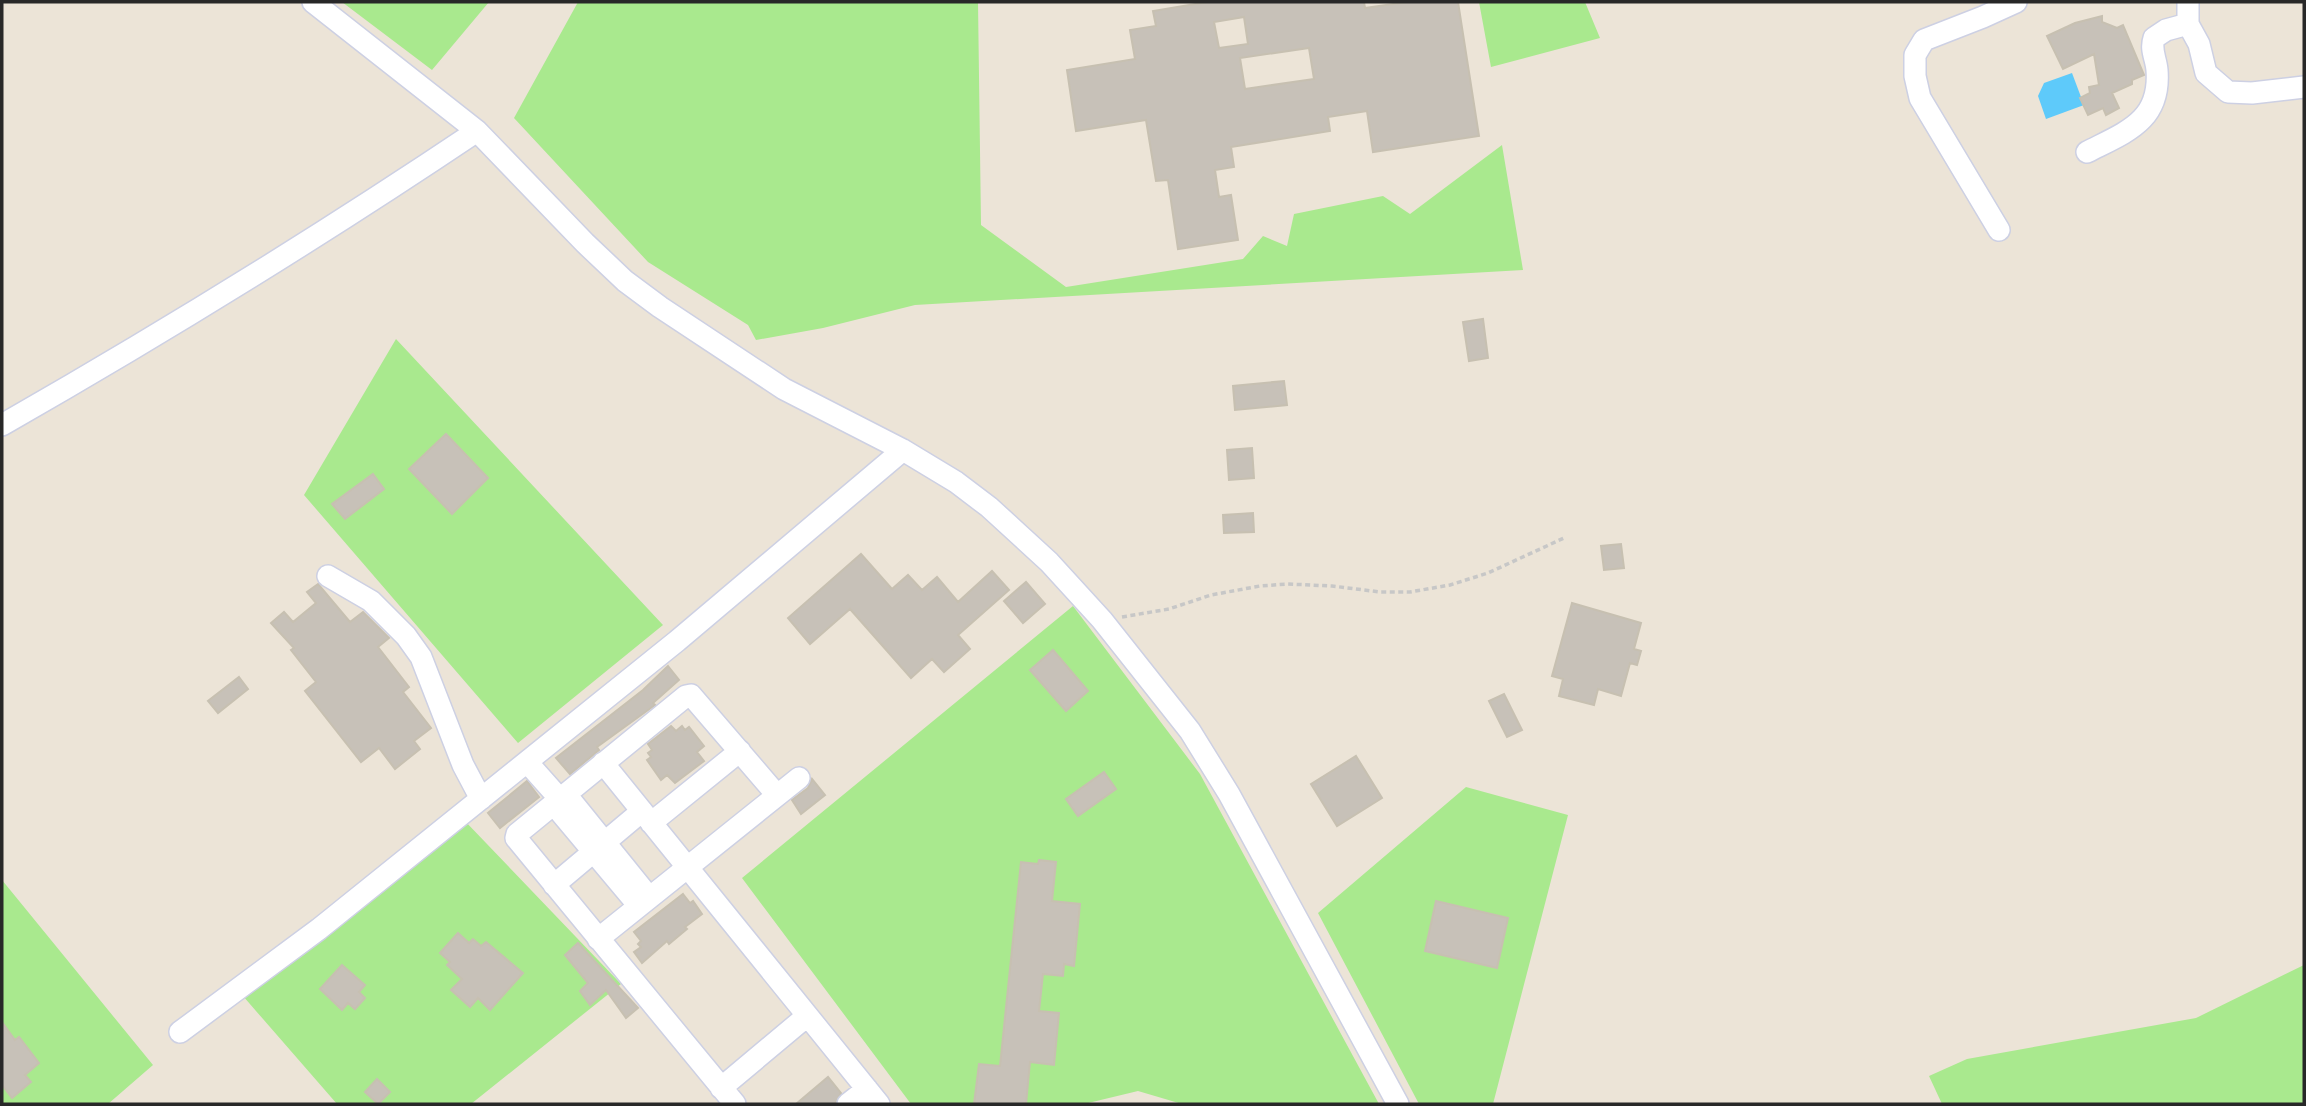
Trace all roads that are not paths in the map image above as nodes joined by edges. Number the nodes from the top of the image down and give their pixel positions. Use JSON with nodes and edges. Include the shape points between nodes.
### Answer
{"nodes":[{"id":1,"x":313,"y":2,"type":"edge"},
{"id":2,"x":2015,"y":2,"type":"edge"},
{"id":3,"x":2188,"y":2,"type":"edge"},
{"id":4,"x":2188,"y":24,"type":"junction"},
{"id":5,"x":2304,"y":87,"type":"edge"},
{"id":6,"x":477,"y":131,"type":"junction"},
{"id":7,"x":2087,"y":152,"type":"dead end"},
{"id":8,"x":1999,"y":230,"type":"dead end"},
{"id":9,"x":2,"y":425,"type":"edge"},
{"id":10,"x":903,"y":450,"type":"junction"},
{"id":11,"x":328,"y":576,"type":"dead end"},
{"id":12,"x":740,"y":751,"type":"junction"},
{"id":13,"x":527,"y":762,"type":"junction"},
{"id":14,"x":603,"y":764,"type":"junction"},
{"id":15,"x":799,"y":778,"type":"dead end"},
{"id":16,"x":777,"y":795,"type":"junction"},
{"id":17,"x":559,"y":798,"type":"junction"},
{"id":18,"x":481,"y":799,"type":"junction"},
{"id":19,"x":647,"y":817,"type":"junction"},
{"id":20,"x":599,"y":847,"type":"junction"},
{"id":21,"x":687,"y":868,"type":"junction"},
{"id":22,"x":554,"y":885,"type":"junction"},
{"id":23,"x":644,"y":902,"type":"junction"},
{"id":24,"x":598,"y":939,"type":"junction"},
{"id":25,"x":807,"y":1016,"type":"junction"},
{"id":26,"x":180,"y":1032,"type":"dead end"},
{"id":27,"x":728,"y":1096,"type":"edge"},
{"id":28,"x":873,"y":1097,"type":"edge"},
{"id":29,"x":848,"y":1104,"type":"edge"},
{"id":30,"x":1398,"y":1104,"type":"edge"}],
"edges":[{"from":1,"to":6,"type":"street"},
{"from":2,"to":8,"type":"street","via":[[1924,40],[1915,55],[1920,98]]},
{"from":3,"to":4,"type":"street"},
{"from":4,"to":5,"type":"street","via":[[2206,73],[2228,92]]},
{"from":4,"to":7,"type":"street","via":[[2154,37],[2151,46],[2158,86],[2146,118]]},
{"from":6,"to":9,"type":"street","via":[[234,286]]},
{"from":6,"to":10,"type":"street","via":[[585,243],[651,301],[784,389]]},
{"from":10,"to":13,"type":"street"},
{"from":10,"to":30,"type":"street","via":[[989,507],[1049,562],[1102,620],[1190,731]]},
{"from":11,"to":18,"type":"street","via":[[371,600],[421,657]]},
{"from":12,"to":14,"type":"street","via":[[691,695]]},
{"from":12,"to":16,"type":"street"},
{"from":12,"to":19,"type":"street"},
{"from":13,"to":17,"type":"street"},
{"from":13,"to":18,"type":"street"},
{"from":14,"to":17,"type":"street"},
{"from":14,"to":19,"type":"street"},
{"from":15,"to":16,"type":"street"},
{"from":16,"to":21,"type":"street"},
{"from":17,"to":20,"type":"street","via":[[561,813]]},
{"from":17,"to":22,"type":"street","via":[[516,838]]},
{"from":18,"to":26,"type":"street","via":[[319,929]]},
{"from":19,"to":20,"type":"street"},
{"from":19,"to":21,"type":"street"},
{"from":20,"to":22,"type":"street"},
{"from":20,"to":23,"type":"street"},
{"from":21,"to":23,"type":"street"},
{"from":21,"to":25,"type":"street"},
{"from":22,"to":24,"type":"street"},
{"from":23,"to":24,"type":"street"},
{"from":24,"to":27,"type":"street"},
{"from":25,"to":27,"type":"street"},
{"from":25,"to":28,"type":"street"},
{"from":28,"to":29,"type":"street"}]}
